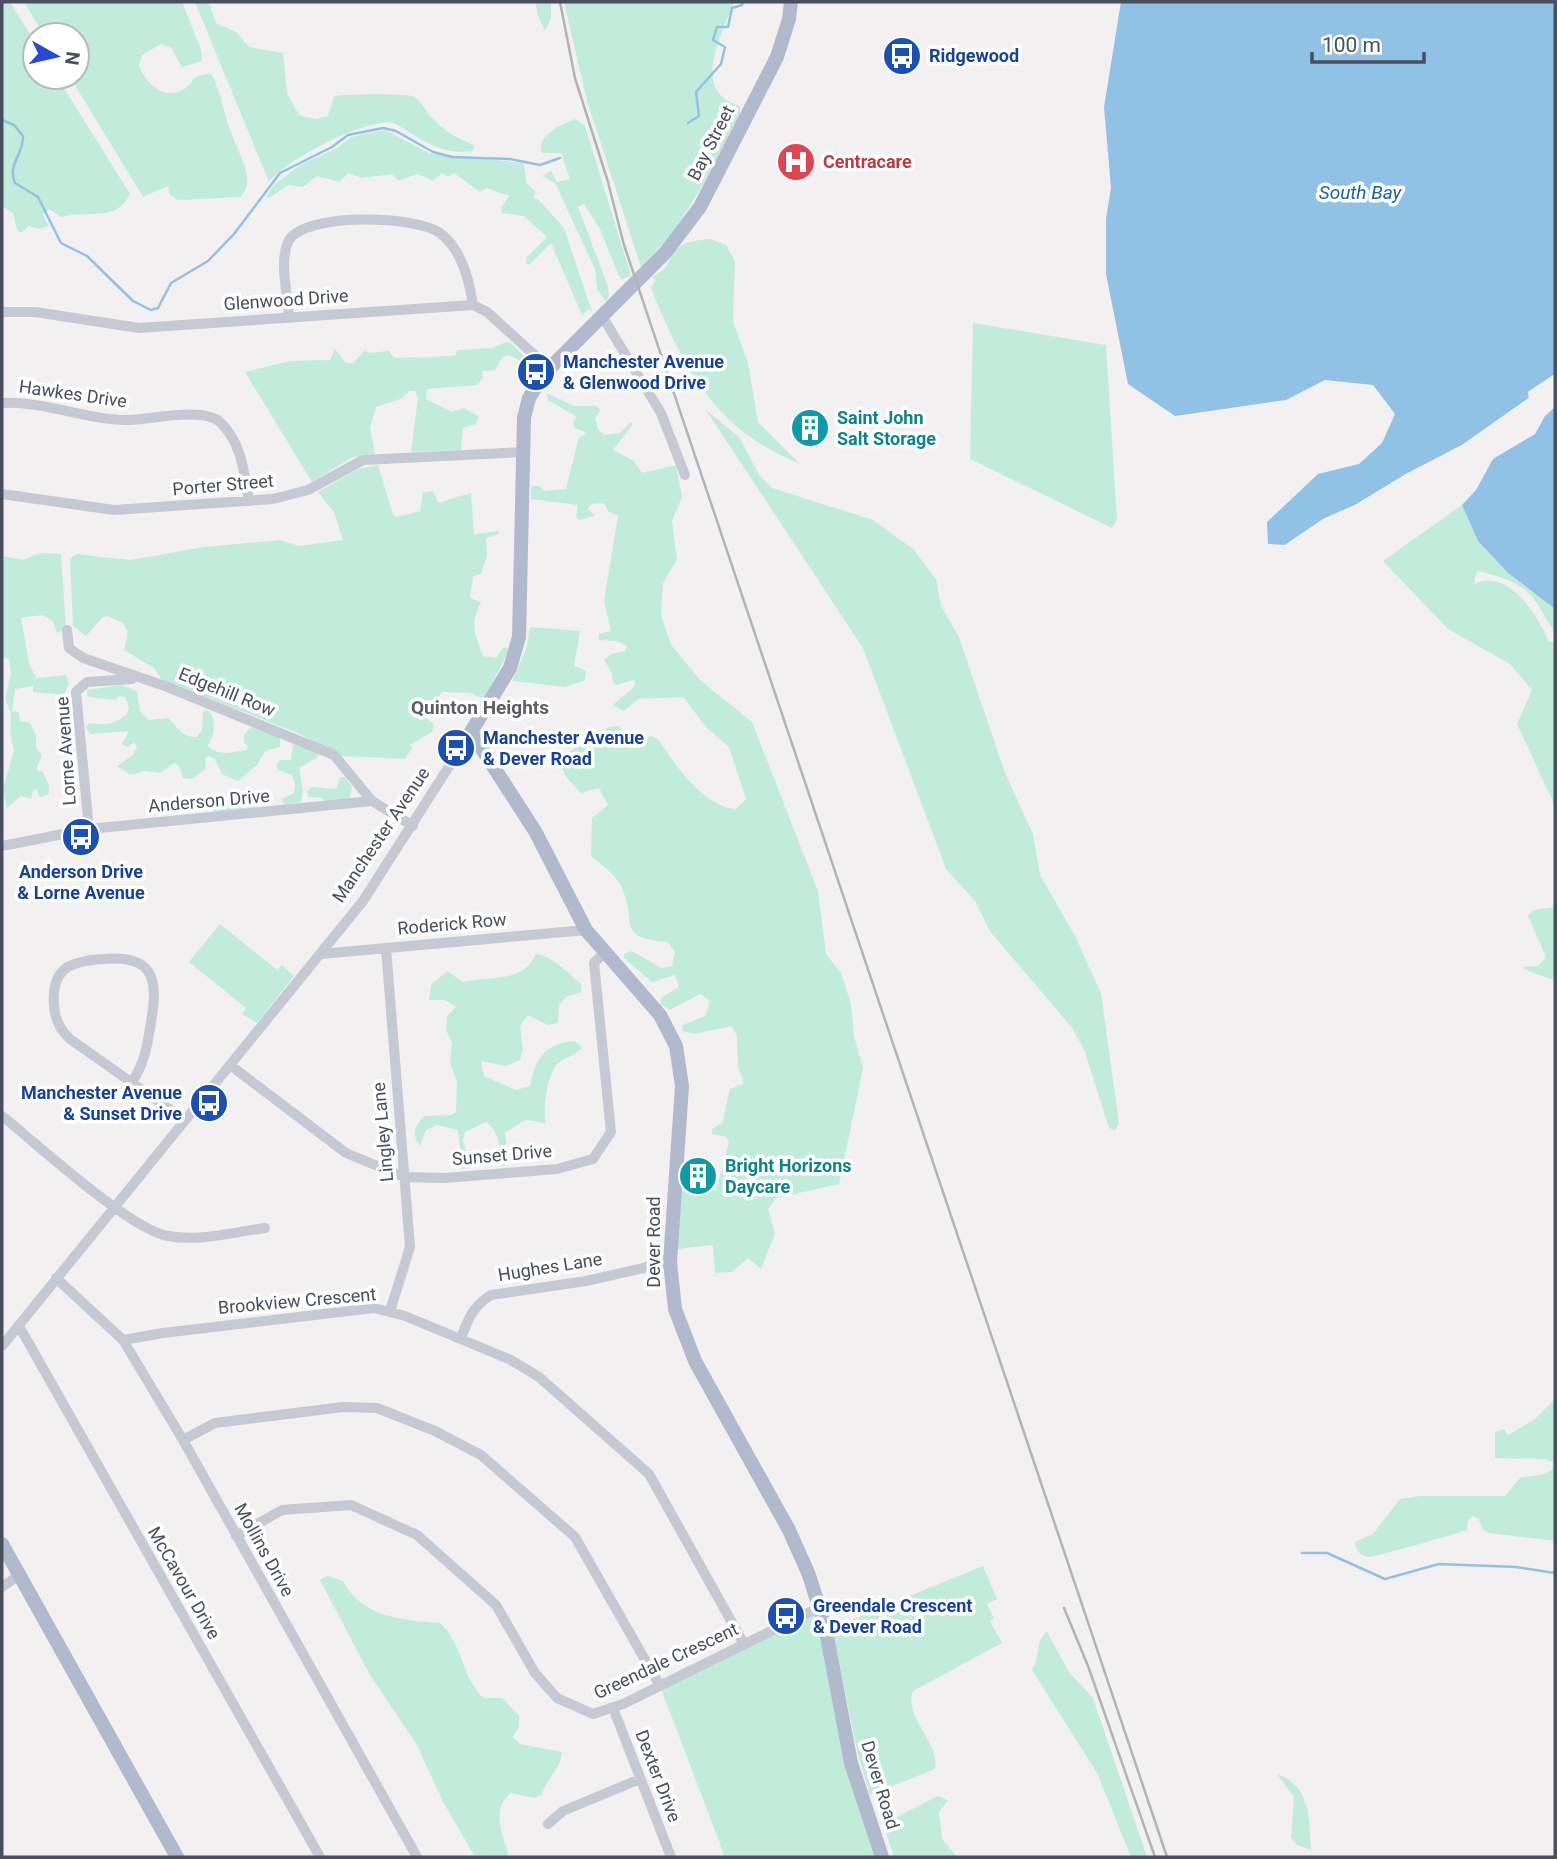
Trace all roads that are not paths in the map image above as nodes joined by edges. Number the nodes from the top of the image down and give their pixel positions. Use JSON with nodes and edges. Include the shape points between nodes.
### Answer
{"nodes":[{"id":1,"x":791,"y":2,"type":"edge"},
{"id":2,"x":633,"y":284,"type":"joint"},
{"id":3,"x":473,"y":305,"type":"junction"},
{"id":4,"x":2,"y":312,"type":"edge"},
{"id":5,"x":602,"y":316,"type":"junction"},
{"id":6,"x":289,"y":317,"type":"junction"},
{"id":7,"x":550,"y":369,"type":"junction"},
{"id":8,"x":2,"y":403,"type":"edge"},
{"id":9,"x":523,"y":452,"type":"junction"},
{"id":10,"x":685,"y":475,"type":"dead end"},
{"id":11,"x":2,"y":494,"type":"edge"},
{"id":12,"x":249,"y":501,"type":"junction"},
{"id":13,"x":67,"y":630,"type":"dead end"},
{"id":14,"x":135,"y":678,"type":"junction"},
{"id":15,"x":471,"y":732,"type":"junction"},
{"id":16,"x":372,"y":801,"type":"junction"},
{"id":17,"x":413,"y":826,"type":"junction"},
{"id":18,"x":89,"y":829,"type":"junction"},
{"id":19,"x":2,"y":846,"type":"edge"},
{"id":20,"x":586,"y":930,"type":"junction"},
{"id":21,"x":386,"y":948,"type":"junction"},
{"id":22,"x":605,"y":952,"type":"junction"},
{"id":23,"x":321,"y":954,"type":"junction"},
{"id":24,"x":230,"y":1065,"type":"junction"},
{"id":25,"x":132,"y":1083,"type":"junction"},
{"id":26,"x":2,"y":1116,"type":"edge"},
{"id":27,"x":185,"y":1120,"type":"junction"},
{"id":28,"x":404,"y":1177,"type":"junction"},
{"id":29,"x":115,"y":1207,"type":"junction"},
{"id":30,"x":265,"y":1228,"type":"dead end"},
{"id":31,"x":670,"y":1262,"type":"junction"},
{"id":32,"x":56,"y":1278,"type":"junction"},
{"id":33,"x":390,"y":1311,"type":"junction"},
{"id":34,"x":19,"y":1326,"type":"junction"},
{"id":35,"x":461,"y":1338,"type":"junction"},
{"id":36,"x":123,"y":1340,"type":"junction"},
{"id":37,"x":2,"y":1346,"type":"edge"},
{"id":38,"x":183,"y":1440,"type":"junction"},
{"id":39,"x":236,"y":1536,"type":"junction"},
{"id":40,"x":2,"y":1544,"type":"edge"},
{"id":41,"x":18,"y":1576,"type":"junction"},
{"id":42,"x":2,"y":1587,"type":"edge"},
{"id":43,"x":820,"y":1607,"type":"junction"},
{"id":44,"x":744,"y":1644,"type":"junction"},
{"id":45,"x":660,"y":1686,"type":"junction"},
{"id":46,"x":613,"y":1708,"type":"junction"},
{"id":47,"x":640,"y":1779,"type":"junction"},
{"id":48,"x":548,"y":1824,"type":"dead end"},
{"id":49,"x":177,"y":1857,"type":"edge"},
{"id":50,"x":320,"y":1857,"type":"edge"},
{"id":51,"x":417,"y":1857,"type":"edge"},
{"id":52,"x":671,"y":1857,"type":"edge"},
{"id":53,"x":882,"y":1857,"type":"edge"}],
"edges":[{"from":1,"to":2,"type":"main road","name":"Bay Street","via":[[777,57],[700,208],[665,253]]},
{"from":2,"to":5,"type":"main road","name":"Manchester Avenue"},
{"from":3,"to":6,"type":"street","name":"Glenwood Drive"},
{"from":3,"to":6,"type":"street","via":[[459,257],[432,228],[398,220],[327,224],[299,229],[287,244]]},
{"from":3,"to":7,"type":"street"},
{"from":4,"to":6,"type":"street","name":"Glenwood Drive","via":[[40,312],[132,328]]},
{"from":5,"to":7,"type":"main road","name":"Manchester Avenue"},
{"from":5,"to":10,"type":"street","via":[[661,413]]},
{"from":7,"to":9,"type":"main road","name":"Manchester Avenue","via":[[527,404]]},
{"from":8,"to":12,"type":"street","name":"Hawkes Drive","via":[[39,404],[124,420],[193,415],[215,419],[240,452]]},
{"from":9,"to":12,"type":"street","name":"Porter Street","via":[[360,460],[303,492]]},
{"from":9,"to":15,"type":"main road","name":"Manchester Avenue","via":[[518,644],[502,682]]},
{"from":11,"to":12,"type":"street","name":"Porter Street","via":[[114,510]]},
{"from":13,"to":14,"type":"street","name":"Edgehill Row","via":[[69,648],[76,655]]},
{"from":14,"to":16,"type":"street","name":"Edgehill Row","via":[[334,755]]},
{"from":14,"to":18,"type":"street","name":"Lorne Avenue","via":[[87,682],[76,692]]},
{"from":15,"to":17,"type":"street","name":"Manchester Avenue"},
{"from":15,"to":20,"type":"main road","name":"Dever Road","via":[[534,831]]},
{"from":16,"to":17,"type":"street"},
{"from":16,"to":18,"type":"street","name":"Anderson Drive"},
{"from":17,"to":23,"type":"street","name":"Manchester Avenue"},
{"from":18,"to":19,"type":"street","name":"Anderson Drive"},
{"from":20,"to":21,"type":"street","name":"Roderick Row"},
{"from":20,"to":22,"type":"main road","name":"Dever Road"},
{"from":21,"to":23,"type":"street","name":"Roderick Row"},
{"from":21,"to":28,"type":"street","name":"Lingley Lane"},
{"from":22,"to":28,"type":"street","name":"Sunset Drive","via":[[594,963],[611,1132],[593,1159],[557,1169]]},
{"from":22,"to":31,"type":"main road","name":"Dever Road","via":[[660,1015],[676,1046],[682,1086]]},
{"from":23,"to":24,"type":"street","name":"Manchester Avenue"},
{"from":24,"to":27,"type":"street","name":"Manchester Avenue"},
{"from":24,"to":28,"type":"street","name":"Sunset Drive","via":[[346,1153]]},
{"from":25,"to":25,"type":"street","via":[[61,1028],[54,992],[69,965],[128,958],[142,964],[152,978],[155,992],[144,1062]]},
{"from":25,"to":27,"type":"street"},
{"from":26,"to":29,"type":"street"},
{"from":27,"to":29,"type":"street","name":"Manchester Avenue"},
{"from":28,"to":33,"type":"street","name":"Lingley Lane","via":[[410,1247]]},
{"from":29,"to":30,"type":"street","via":[[150,1231],[168,1237]]},
{"from":29,"to":32,"type":"street","name":"Manchester Avenue"},
{"from":31,"to":35,"type":"street","name":"Hughes Lane","via":[[586,1281],[491,1294],[478,1302]]},
{"from":31,"to":43,"type":"main road","name":"Dever Road","via":[[676,1309],[687,1344],[789,1530]]},
{"from":32,"to":34,"type":"street","name":"Manchester Avenue"},
{"from":32,"to":36,"type":"street","name":"Mollins Drive"},
{"from":33,"to":35,"type":"street","name":"Brookview Crescent"},
{"from":33,"to":36,"type":"street","name":"Brookview Crescent","via":[[374,1308]]},
{"from":34,"to":37,"type":"street","name":"Manchester Avenue"},
{"from":34,"to":50,"type":"street","name":"McCavour Drive"},
{"from":35,"to":44,"type":"street","name":"Brookview Crescent","via":[[539,1377],[649,1474]]},
{"from":36,"to":38,"type":"street","name":"Mollins Drive"},
{"from":38,"to":39,"type":"street","name":"Mollins Drive"},
{"from":38,"to":45,"type":"street","via":[[215,1423],[343,1407],[376,1408],[435,1431],[481,1455],[575,1537]]},
{"from":39,"to":46,"type":"street","name":"Greendale Crescent","via":[[282,1510],[351,1505],[369,1513],[417,1535],[496,1605],[535,1673],[557,1698],[593,1714]]},
{"from":39,"to":51,"type":"street","name":"Mollins Drive"},
{"from":40,"to":41,"type":"main road"},
{"from":41,"to":42,"type":"street"},
{"from":41,"to":49,"type":"main road"},
{"from":43,"to":44,"type":"street","name":"Greendale Crescent"},
{"from":43,"to":53,"type":"main road","name":"Dever Road","via":[[851,1763]]},
{"from":44,"to":45,"type":"street","name":"Greendale Crescent"},
{"from":45,"to":46,"type":"street","name":"Greendale Crescent"},
{"from":46,"to":47,"type":"street","name":"Dexter Drive"},
{"from":47,"to":48,"type":"street","via":[[563,1811]]},
{"from":47,"to":52,"type":"street","name":"Dexter Drive"}]}
